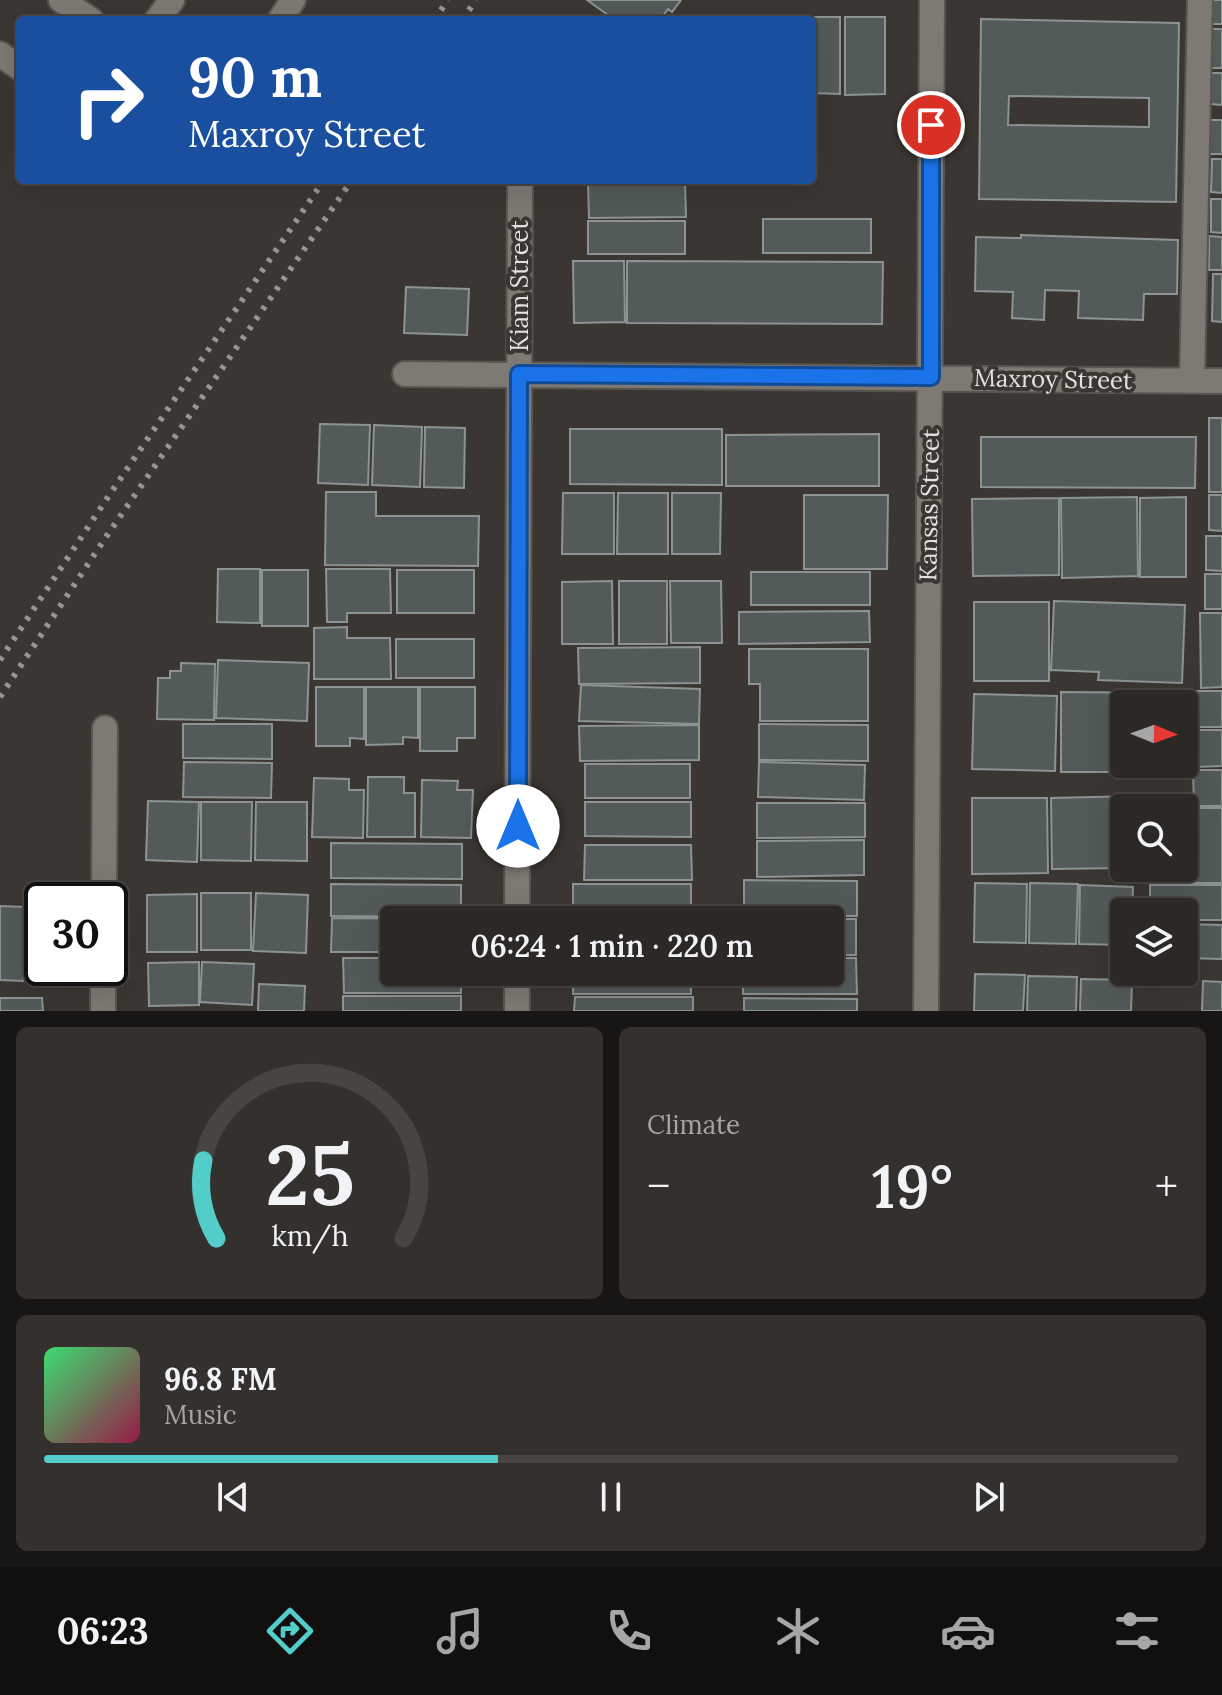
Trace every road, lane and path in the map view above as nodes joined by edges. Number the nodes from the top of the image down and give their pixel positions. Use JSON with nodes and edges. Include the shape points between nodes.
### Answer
{"nodes":[{"id":1,"x":61,"y":0,"type":"edge"},
{"id":2,"x":932,"y":0,"type":"edge"},
{"id":3,"x":1200,"y":0,"type":"edge"},
{"id":4,"x":85,"y":16,"type":"edge"},
{"id":5,"x":520,"y":184,"type":"edge"},
{"id":6,"x":405,"y":374,"type":"dead end"},
{"id":7,"x":519,"y":374,"type":"junction"},
{"id":8,"x":931,"y":377,"type":"junction"},
{"id":9,"x":1192,"y":380,"type":"junction"},
{"id":10,"x":1222,"y":381,"type":"edge"},
{"id":11,"x":105,"y":728,"type":"dead end"},
{"id":12,"x":104,"y":882,"type":"edge"},
{"id":13,"x":517,"y":906,"type":"edge"},
{"id":14,"x":103,"y":986,"type":"edge"},
{"id":15,"x":517,"y":986,"type":"edge"},
{"id":16,"x":103,"y":1011,"type":"edge"},
{"id":17,"x":517,"y":1011,"type":"edge"},
{"id":18,"x":926,"y":1011,"type":"edge"}],
"edges":[{"from":1,"to":4,"type":"street"},
{"from":2,"to":8,"type":"street","name":"Kansas Street"},
{"from":3,"to":9,"type":"street"},
{"from":5,"to":7,"type":"street","name":"Kiam Street"},
{"from":6,"to":7,"type":"street","name":"Maxroy Street"},
{"from":7,"to":8,"type":"street","name":"Maxroy Street"},
{"from":7,"to":13,"type":"street","name":"Kiam Street"},
{"from":8,"to":9,"type":"street","name":"Maxroy Street"},
{"from":8,"to":18,"type":"street","name":"Kansas Street"},
{"from":9,"to":10,"type":"street","name":"Maxroy Street"},
{"from":11,"to":12,"type":"street"},
{"from":14,"to":16,"type":"street"},
{"from":15,"to":17,"type":"street"}]}
